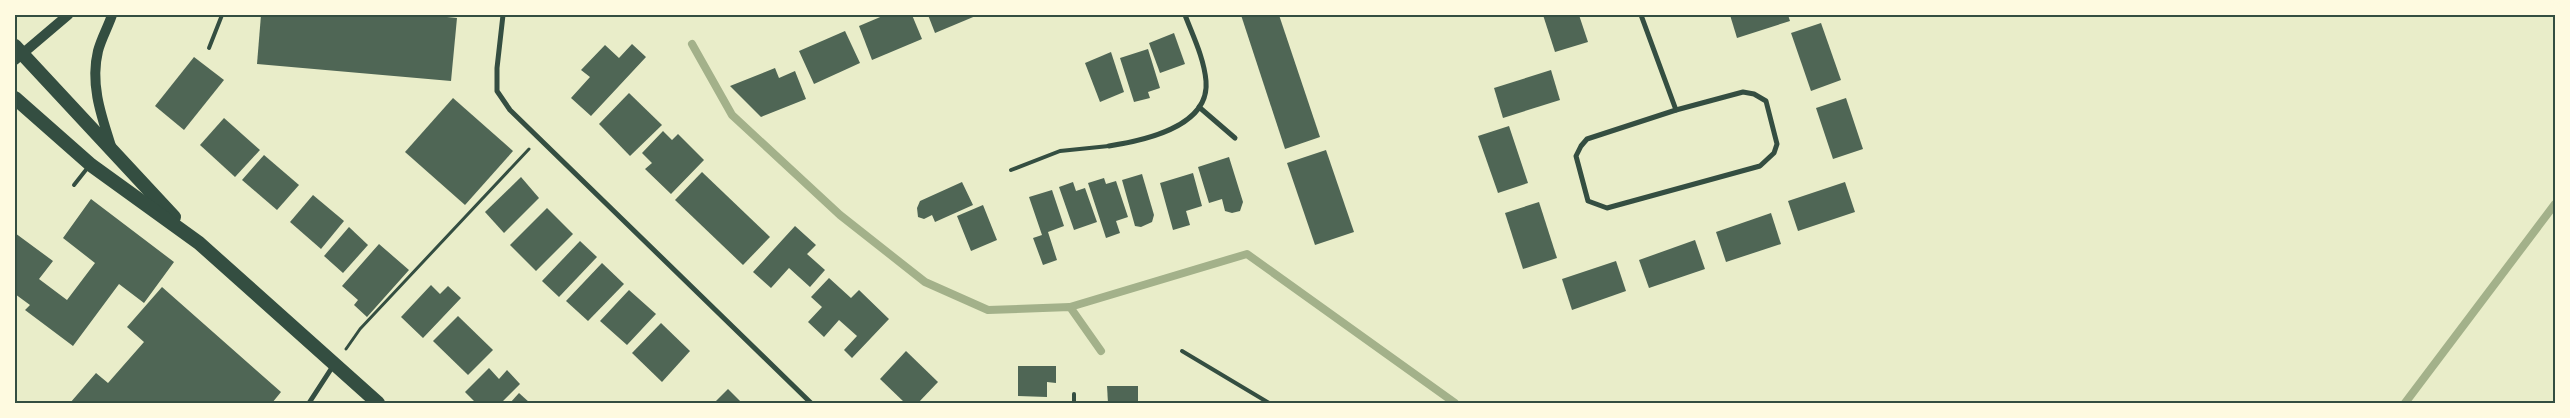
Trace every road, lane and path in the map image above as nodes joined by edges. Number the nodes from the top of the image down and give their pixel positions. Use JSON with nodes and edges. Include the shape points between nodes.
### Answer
{"nodes":[{"id":1,"x":68,"y":15,"type":"edge"},
{"id":2,"x":112,"y":15,"type":"edge"},
{"id":3,"x":222,"y":15,"type":"edge"},
{"id":4,"x":503,"y":15,"type":"edge"},
{"id":5,"x":1185,"y":15,"type":"edge"},
{"id":6,"x":1641,"y":15,"type":"edge"},
{"id":7,"x":209,"y":48,"type":"dead end"},
{"id":8,"x":18,"y":53,"type":"edge"},
{"id":9,"x":15,"y":98,"type":"edge"},
{"id":10,"x":1199,"y":107,"type":"junction"},
{"id":11,"x":1676,"y":110,"type":"junction"},
{"id":12,"x":540,"y":138,"type":"junction"},
{"id":13,"x":1236,"y":138,"type":"dead end"},
{"id":14,"x":1109,"y":146,"type":"joint"},
{"id":15,"x":112,"y":152,"type":"junction"},
{"id":16,"x":91,"y":164,"type":"junction"},
{"id":17,"x":1011,"y":170,"type":"dead end"},
{"id":18,"x":74,"y":185,"type":"dead end"},
{"id":19,"x":199,"y":243,"type":"junction"},
{"id":20,"x":1182,"y":351,"type":"dead end"},
{"id":21,"x":335,"y":363,"type":"junction"},
{"id":22,"x":1074,"y":394,"type":"dead end"},
{"id":23,"x":309,"y":403,"type":"edge"},
{"id":24,"x":378,"y":403,"type":"edge"},
{"id":25,"x":811,"y":403,"type":"edge"},
{"id":26,"x":1074,"y":403,"type":"edge"},
{"id":27,"x":1270,"y":403,"type":"edge"}],
"edges":[{"from":1,"to":8,"type":"main road"},
{"from":2,"to":15,"type":"main road","via":[[98,50],[95,69],[97,102]]},
{"from":3,"to":7,"type":"lane"},
{"from":4,"to":12,"type":"street","via":[[497,91],[510,110]]},
{"from":5,"to":10,"type":"street","via":[[1201,57],[1206,83]]},
{"from":6,"to":11,"type":"street"},
{"from":8,"to":15,"type":"highway"},
{"from":9,"to":16,"type":"highway"},
{"from":10,"to":13,"type":"street"},
{"from":10,"to":14,"type":"street","via":[[1165,133]]},
{"from":11,"to":11,"type":"street","via":[[1743,92],[1754,94],[1766,101],[1777,144],[1774,153],[1760,166],[1607,208],[1588,201],[1576,156],[1587,139]]},
{"from":12,"to":21,"type":"path","via":[[360,329]]},
{"from":12,"to":25,"type":"street"},
{"from":14,"to":17,"type":"lane","via":[[1060,151]]},
{"from":15,"to":19,"type":"highway"},
{"from":16,"to":18,"type":"lane"},
{"from":16,"to":19,"type":"highway"},
{"from":19,"to":21,"type":"highway"},
{"from":20,"to":27,"type":"lane"},
{"from":21,"to":23,"type":"street"},
{"from":21,"to":24,"type":"highway"},
{"from":22,"to":26,"type":"lane"}]}
